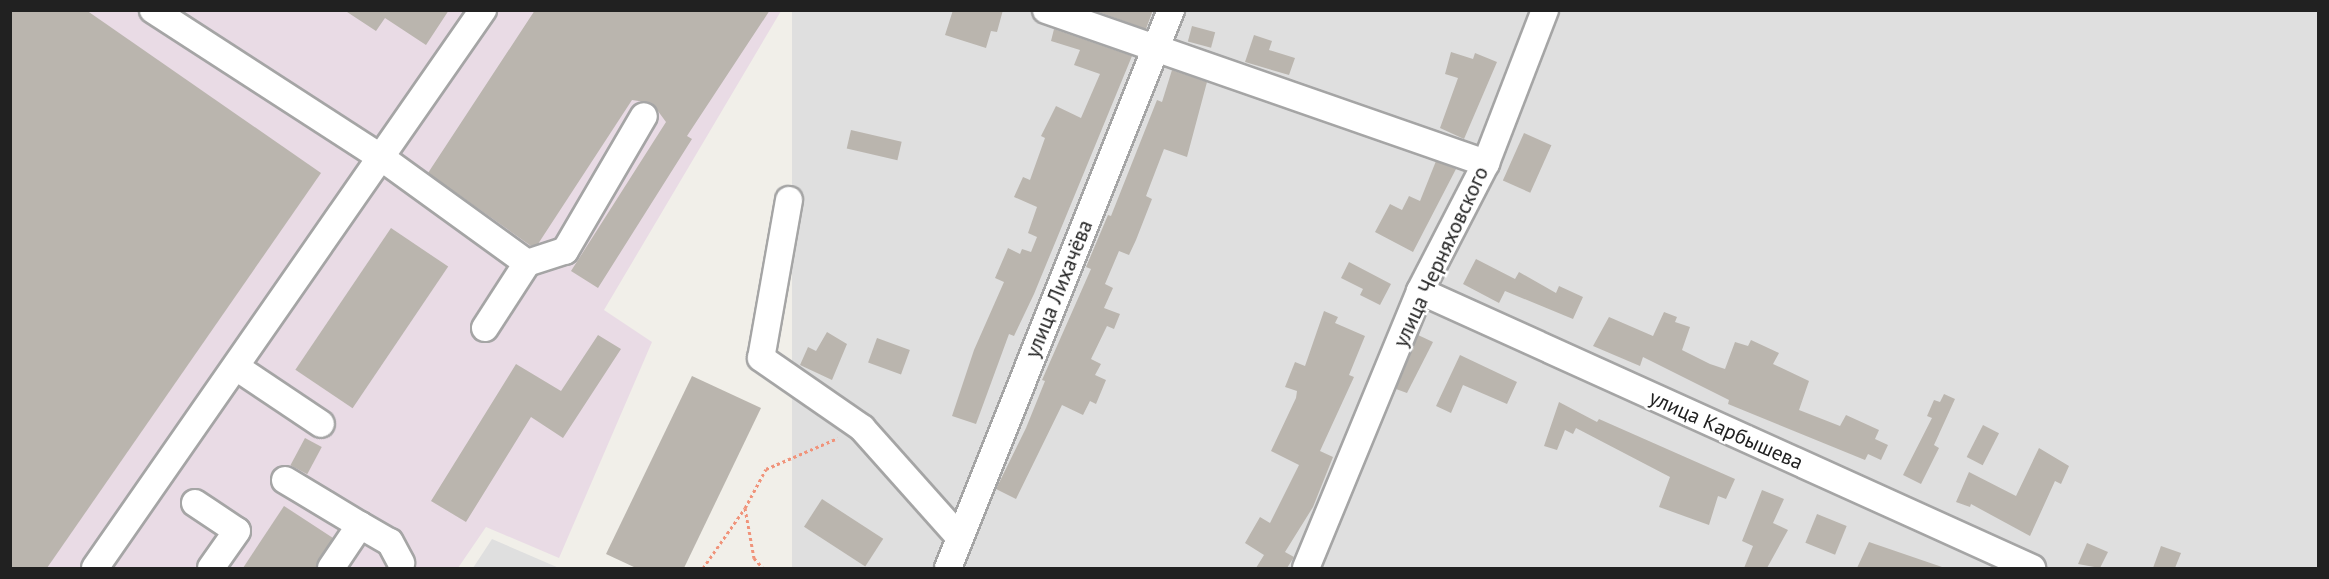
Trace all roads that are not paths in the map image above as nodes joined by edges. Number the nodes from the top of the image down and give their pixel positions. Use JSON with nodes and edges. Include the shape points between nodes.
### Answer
{"nodes":[{"id":1,"x":153,"y":10,"type":"edge"},
{"id":2,"x":483,"y":10,"type":"edge"},
{"id":3,"x":1046,"y":10,"type":"edge"},
{"id":4,"x":1171,"y":10,"type":"edge"},
{"id":5,"x":1545,"y":10,"type":"edge"},
{"id":6,"x":1155,"y":50,"type":"junction"},
{"id":7,"x":644,"y":116,"type":"dead end"},
{"id":8,"x":382,"y":158,"type":"junction"},
{"id":9,"x":1486,"y":163,"type":"junction"},
{"id":10,"x":789,"y":200,"type":"dead end"},
{"id":11,"x":528,"y":263,"type":"junction"},
{"id":12,"x":1420,"y":291,"type":"junction"},
{"id":13,"x":485,"y":328,"type":"dead end"},
{"id":14,"x":236,"y":367,"type":"junction"},
{"id":15,"x":321,"y":424,"type":"dead end"},
{"id":16,"x":285,"y":480,"type":"dead end"},
{"id":17,"x":195,"y":503,"type":"dead end"},
{"id":18,"x":360,"y":525,"type":"junction"},
{"id":19,"x":959,"y":537,"type":"junction"},
{"id":20,"x":401,"y":563,"type":"dead end"},
{"id":21,"x":95,"y":568,"type":"edge"},
{"id":22,"x":211,"y":568,"type":"edge"},
{"id":23,"x":331,"y":568,"type":"edge"},
{"id":24,"x":948,"y":568,"type":"edge"},
{"id":25,"x":1306,"y":568,"type":"edge"},
{"id":26,"x":2032,"y":568,"type":"edge"}],
"edges":[{"from":1,"to":8,"type":"street"},
{"from":2,"to":8,"type":"street"},
{"from":3,"to":6,"type":"street"},
{"from":4,"to":6,"type":"street","name":"улица Лихачёва"},
{"from":5,"to":9,"type":"street","name":"улица Черняховского"},
{"from":6,"to":9,"type":"street"},
{"from":6,"to":19,"type":"street","name":"улица Лихачёва"},
{"from":7,"to":11,"type":"street","via":[[565,251]]},
{"from":8,"to":11,"type":"street"},
{"from":8,"to":14,"type":"street"},
{"from":9,"to":12,"type":"street","name":"улица Черняховского"},
{"from":10,"to":19,"type":"street","via":[[761,358],[862,428]]},
{"from":11,"to":13,"type":"street"},
{"from":12,"to":25,"type":"street","name":"улица Черняховского"},
{"from":12,"to":26,"type":"street","name":"улица Карбышева"},
{"from":14,"to":15,"type":"street"},
{"from":14,"to":21,"type":"street"},
{"from":16,"to":18,"type":"street"},
{"from":17,"to":22,"type":"street","via":[[237,531]]},
{"from":18,"to":20,"type":"street","via":[[390,542]]},
{"from":18,"to":23,"type":"street"},
{"from":19,"to":24,"type":"street","name":"улица Лихачёва"}]}
